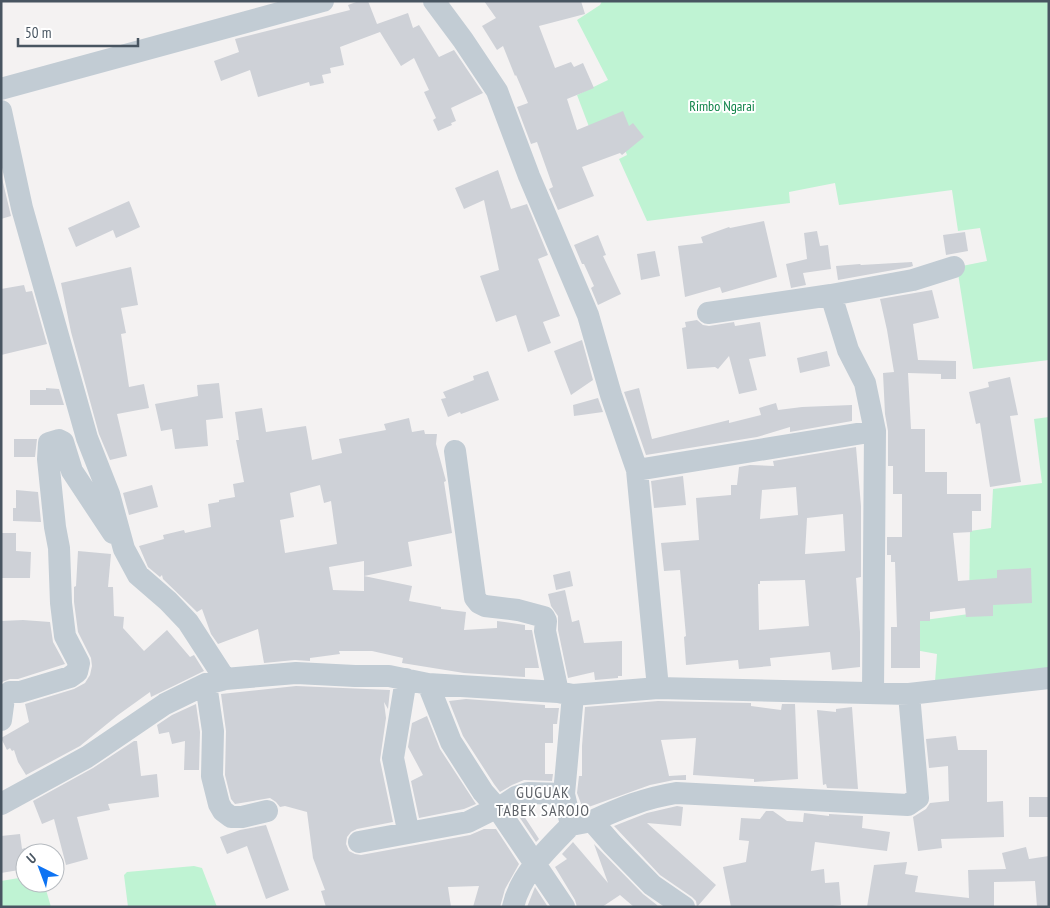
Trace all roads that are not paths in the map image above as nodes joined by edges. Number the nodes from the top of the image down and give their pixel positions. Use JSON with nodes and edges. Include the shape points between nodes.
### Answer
{"nodes":[{"id":1,"x":323,"y":1,"type":"edge"},
{"id":2,"x":434,"y":1,"type":"edge"},
{"id":3,"x":1,"y":89,"type":"edge"},
{"id":4,"x":1,"y":112,"type":"edge"},
{"id":5,"x":954,"y":267,"type":"dead end"},
{"id":6,"x":831,"y":295,"type":"junction"},
{"id":7,"x":708,"y":313,"type":"dead end"},
{"id":8,"x":875,"y":431,"type":"junction"},
{"id":9,"x":87,"y":438,"type":"junction"},
{"id":10,"x":63,"y":442,"type":"junction"},
{"id":11,"x":455,"y":451,"type":"dead end"},
{"id":12,"x":637,"y":470,"type":"junction"},
{"id":13,"x":124,"y":549,"type":"junction"},
{"id":14,"x":1049,"y":678,"type":"edge"},
{"id":15,"x":406,"y":679,"type":"junction"},
{"id":16,"x":215,"y":682,"type":"junction"},
{"id":17,"x":428,"y":684,"type":"junction"},
{"id":18,"x":658,"y":688,"type":"junction"},
{"id":19,"x":873,"y":692,"type":"junction"},
{"id":20,"x":566,"y":694,"type":"junction"},
{"id":21,"x":910,"y":694,"type":"junction"},
{"id":22,"x":1,"y":720,"type":"edge"},
{"id":23,"x":564,"y":794,"type":"junction"},
{"id":24,"x":2,"y":801,"type":"edge"},
{"id":25,"x":498,"y":809,"type":"junction"},
{"id":26,"x":267,"y":811,"type":"dead end"},
{"id":27,"x":582,"y":823,"type":"junction"},
{"id":28,"x":406,"y":832,"type":"junction"},
{"id":29,"x":359,"y":842,"type":"dead end"},
{"id":30,"x":534,"y":864,"type":"junction"},
{"id":31,"x":513,"y":907,"type":"edge"},
{"id":32,"x":564,"y":907,"type":"edge"},
{"id":33,"x":684,"y":907,"type":"edge"}],
"edges":[{"from":1,"to":3,"type":"street"},
{"from":2,"to":12,"type":"street","via":[[497,91],[588,315]]},
{"from":4,"to":9,"type":"street","via":[[22,208]]},
{"from":5,"to":6,"type":"street","via":[[913,280]]},
{"from":6,"to":7,"type":"street"},
{"from":6,"to":8,"type":"street","via":[[848,350],[865,383]]},
{"from":8,"to":12,"type":"street"},
{"from":8,"to":19,"type":"street"},
{"from":9,"to":10,"type":"street"},
{"from":9,"to":13,"type":"street","via":[[109,494]]},
{"from":10,"to":13,"type":"street","via":[[72,471]]},
{"from":10,"to":22,"type":"street","via":[[50,443],[48,459],[65,636],[79,668],[70,677],[10,692],[4,698]]},
{"from":11,"to":20,"type":"street","via":[[475,598],[485,606],[544,617],[545,631]]},
{"from":12,"to":18,"type":"street"},
{"from":13,"to":16,"type":"street","via":[[138,575],[188,622]]},
{"from":14,"to":21,"type":"street"},
{"from":15,"to":16,"type":"street","via":[[296,673]]},
{"from":15,"to":17,"type":"street"},
{"from":15,"to":28,"type":"street","via":[[393,758]]},
{"from":16,"to":24,"type":"street","via":[[165,704],[87,757]]},
{"from":16,"to":26,"type":"street","via":[[212,776],[219,804],[231,817]]},
{"from":17,"to":20,"type":"street"},
{"from":17,"to":25,"type":"street","via":[[452,742],[483,792]]},
{"from":18,"to":19,"type":"street"},
{"from":18,"to":20,"type":"street"},
{"from":19,"to":21,"type":"street"},
{"from":20,"to":23,"type":"street"},
{"from":21,"to":27,"type":"street","via":[[918,798],[908,805],[676,793],[645,799]]},
{"from":23,"to":25,"type":"street","via":[[528,793]]},
{"from":23,"to":27,"type":"street"},
{"from":25,"to":28,"type":"street","via":[[468,822]]},
{"from":25,"to":30,"type":"street"},
{"from":27,"to":30,"type":"street"},
{"from":27,"to":33,"type":"street","via":[[612,844],[652,885]]},
{"from":28,"to":29,"type":"street"},
{"from":30,"to":31,"type":"street"},
{"from":30,"to":32,"type":"street"}]}
